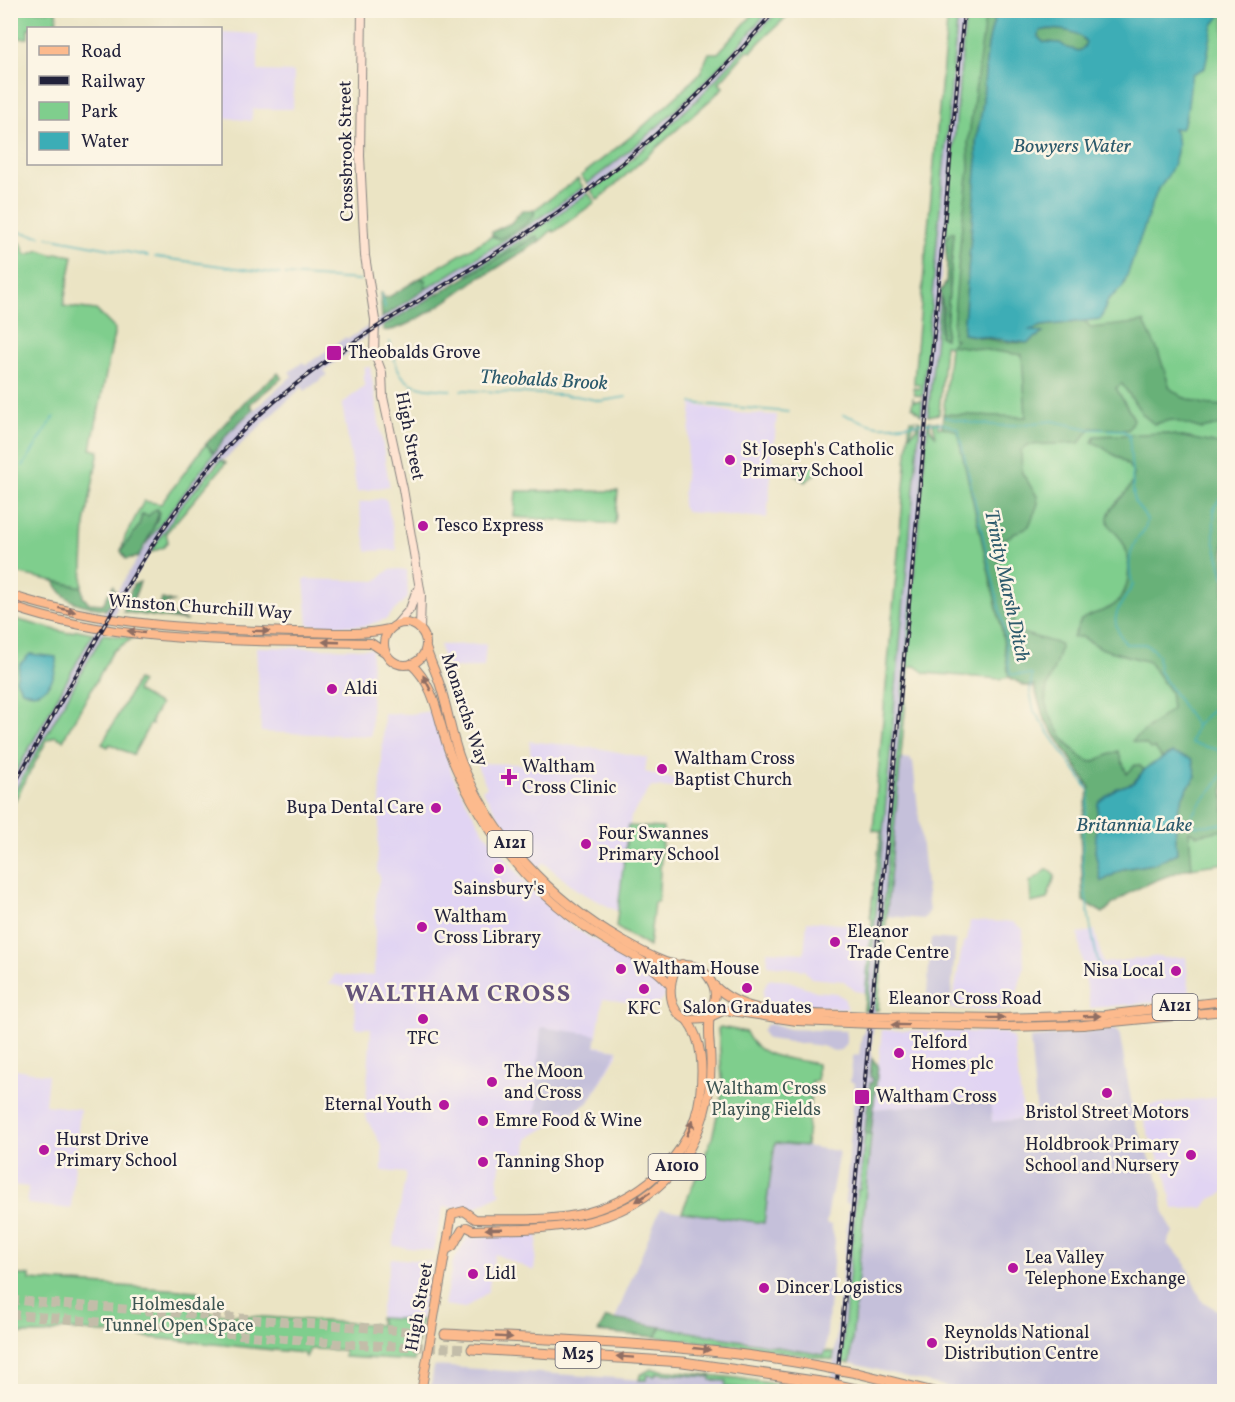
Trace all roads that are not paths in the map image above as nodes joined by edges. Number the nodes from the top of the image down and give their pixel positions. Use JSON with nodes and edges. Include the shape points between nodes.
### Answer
{"nodes":[{"id":1,"x":362,"y":10,"type":"edge"},
{"id":2,"x":369,"y":291,"type":"joint"},
{"id":3,"x":420,"y":589,"type":"junction"},
{"id":4,"x":10,"y":595,"type":"edge"},
{"id":5,"x":10,"y":606,"type":"edge"},
{"id":6,"x":393,"y":626,"type":"junction"},
{"id":7,"x":420,"y":629,"type":"junction"},
{"id":8,"x":426,"y":648,"type":"junction"},
{"id":9,"x":386,"y":653,"type":"junction"},
{"id":10,"x":411,"y":664,"type":"junction"},
{"id":11,"x":682,"y":964,"type":"junction"},
{"id":12,"x":712,"y":984,"type":"junction"},
{"id":13,"x":671,"y":986,"type":"junction"},
{"id":14,"x":1224,"y":1001,"type":"edge"},
{"id":15,"x":1224,"y":1011,"type":"edge"},
{"id":16,"x":710,"y":1015,"type":"junction"},
{"id":17,"x":848,"y":1019,"type":"junction"},
{"id":18,"x":687,"y":1020,"type":"junction"},
{"id":19,"x":875,"y":1020,"type":"junction"},
{"id":20,"x":468,"y":1215,"type":"junction"},
{"id":21,"x":450,"y":1225,"type":"junction"},
{"id":22,"x":465,"y":1229,"type":"junction"},
{"id":23,"x":448,"y":1249,"type":"junction"},
{"id":24,"x":445,"y":1334,"type":"tunnel mouth"},
{"id":25,"x":472,"y":1349,"type":"tunnel mouth"},
{"id":26,"x":422,"y":1390,"type":"edge"},
{"id":27,"x":868,"y":1392,"type":"edge"},
{"id":28,"x":934,"y":1392,"type":"edge"}],
"edges":[{"from":1,"to":2,"type":"main road","name":"Crossbrook Street","via":[[360,170]]},
{"from":2,"to":3,"type":"main road","name":"High Street","via":[[375,320],[374,352],[382,373],[383,397]]},
{"from":3,"to":6,"type":"main road","via":[[410,609]]},
{"from":3,"to":7,"type":"main road","name":"High Street"},
{"from":4,"to":6,"type":"main road","name":"Winston Churchill Way","one_way":true,"via":[[81,614],[148,624],[350,633],[374,633]]},
{"from":9,"to":5,"type":"main road","name":"Winston Churchill Way","one_way":true,"via":[[371,643],[234,639],[90,626]]},
{"from":6,"to":7,"type":"main road","via":[[411,624]]},
{"from":6,"to":9,"type":"main road","via":[[385,640]]},
{"from":7,"to":8,"type":"main road"},
{"from":8,"to":10,"type":"main road","via":[[421,658]]},
{"from":8,"to":11,"type":"main road","name":"Monarchs Way","number":"A121","via":[[467,773],[498,828],[528,866],[567,904],[603,930],[658,959]]},
{"from":9,"to":10,"type":"main road","via":[[398,664]]},
{"from":13,"to":10,"type":"main road","name":"Monarchs Way","number":"A121","one_way":true,"via":[[658,970],[594,933],[554,904],[503,848],[466,789],[449,752],[430,686]]},
{"from":11,"to":12,"type":"main road","via":[[698,966]]},
{"from":11,"to":13,"type":"main road","via":[[675,970]]},
{"from":12,"to":16,"type":"main road","via":[[716,1002]]},
{"from":12,"to":17,"type":"main road","name":"Eleanor Cross Road","number":"A121","via":[[738,1003]]},
{"from":13,"to":18,"type":"main road","via":[[673,1007]]},
{"from":19,"to":14,"type":"main road","name":"Eleanor Cross Road","number":"A121","one_way":true,"via":[[1096,1016]]},
{"from":15,"to":19,"type":"main road","name":"Eleanor Cross Road","number":"A121","one_way":true,"via":[[1083,1025],[989,1027]]},
{"from":16,"to":17,"type":"main road","name":"Eleanor Cross Road","number":"A121","via":[[729,1010],[797,1022]]},
{"from":16,"to":18,"type":"main road"},
{"from":16,"to":22,"type":"main road","number":"A1010","one_way":true,"via":[[711,1076],[700,1130],[683,1160],[652,1192],[612,1214],[588,1221]]},
{"from":17,"to":19,"type":"main road","name":"Eleanor Cross Road","number":"A121","bridge":true},
{"from":20,"to":18,"type":"main road","number":"A1010","one_way":true,"via":[[475,1219],[575,1215],[613,1204],[647,1184],[676,1154],[697,1108],[702,1080],[700,1048],[695,1030]]},
{"from":20,"to":21,"type":"main road","via":[[456,1212]]},
{"from":20,"to":22,"type":"main road","via":[[470,1223]]},
{"from":21,"to":22,"type":"main road","via":[[456,1230]]},
{"from":21,"to":23,"type":"main road","name":"High Street"},
{"from":22,"to":23,"type":"main road","name":"High Street"},
{"from":23,"to":26,"type":"main road","name":"High Street"},
{"from":24,"to":28,"type":"highway","number":"M25","one_way":true,"bridge":true,"via":[[672,1346],[744,1354],[857,1373]]},
{"from":27,"to":25,"type":"highway","number":"M25","one_way":true,"bridge":true,"via":[[752,1370],[663,1360]]}]}
